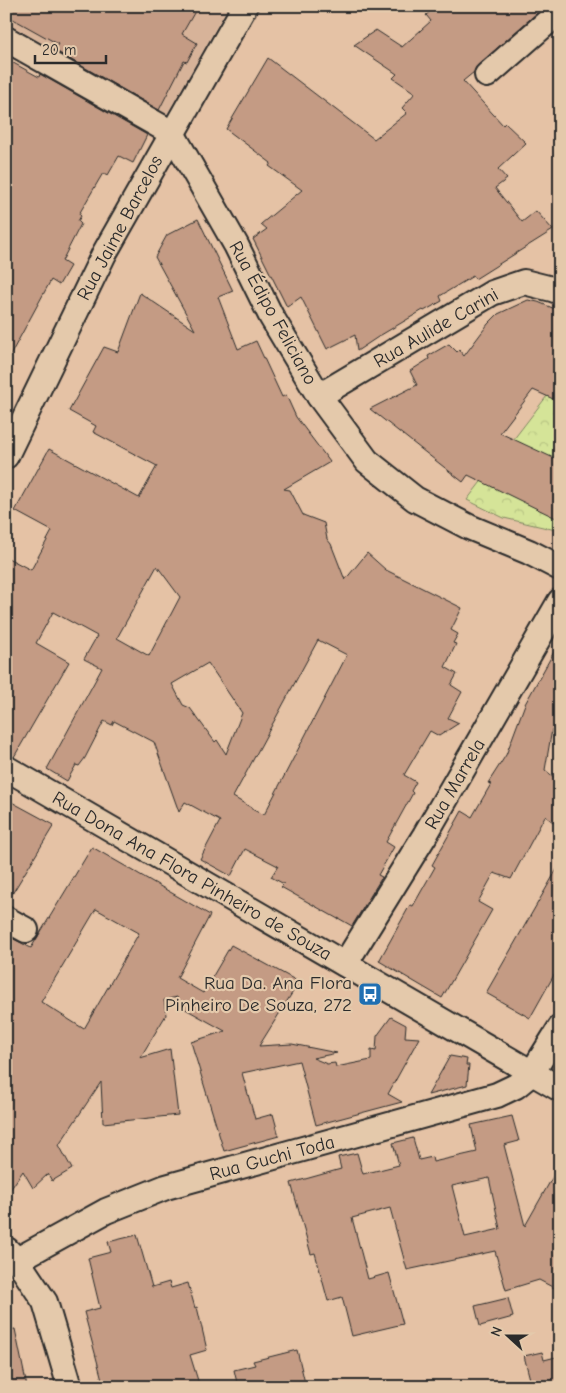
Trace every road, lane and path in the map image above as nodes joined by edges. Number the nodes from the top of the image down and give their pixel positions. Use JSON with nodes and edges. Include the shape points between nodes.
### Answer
{"nodes":[{"id":1,"x":245,"y":6,"type":"edge"},
{"id":2,"x":560,"y":10,"type":"edge"},
{"id":3,"x":6,"y":39,"type":"edge"},
{"id":4,"x":487,"y":75,"type":"dead end"},
{"id":5,"x":172,"y":133,"type":"junction"},
{"id":6,"x":560,"y":292,"type":"edge"},
{"id":7,"x":318,"y":396,"type":"junction"},
{"id":8,"x":6,"y":456,"type":"edge"},
{"id":9,"x":560,"y":568,"type":"edge"},
{"id":10,"x":560,"y":601,"type":"edge"},
{"id":11,"x":6,"y":768,"type":"edge"},
{"id":12,"x":345,"y":964,"type":"junction"},
{"id":13,"x":560,"y":1028,"type":"edge"},
{"id":14,"x":532,"y":1074,"type":"junction"},
{"id":15,"x":560,"y":1089,"type":"edge"},
{"id":16,"x":12,"y":1255,"type":"edge"},
{"id":17,"x":70,"y":1387,"type":"edge"}],
"edges":[{"from":1,"to":5,"type":"street","name":"Rua Jaime Barcelos"},
{"from":2,"to":4,"type":"street"},
{"from":3,"to":5,"type":"street"},
{"from":5,"to":7,"type":"street","name":"Rua Édipo Feliciano","via":[[236,245],[270,316]]},
{"from":5,"to":8,"type":"street","name":"Rua Jaime Barcelos","via":[[104,254]]},
{"from":6,"to":7,"type":"street","name":"Rua Aulide Carini","via":[[524,282],[492,293]]},
{"from":7,"to":9,"type":"street","name":"Rua Édipo Feliciano","via":[[367,460],[415,499]]},
{"from":10,"to":12,"type":"street","name":"Rua Marrela","via":[[425,835]]},
{"from":11,"to":12,"type":"street","name":"Rua Dona Ana Flora Pinheiro de Souza"},
{"from":12,"to":14,"type":"street","name":"Rua Dona Ana Flora Pinheiro de Souza"},
{"from":13,"to":14,"type":"street"},
{"from":14,"to":15,"type":"street","name":"Rua Dona Ana Flora Pinheiro de Souza"},
{"from":14,"to":16,"type":"street","name":"Rua Guchi Toda","via":[[516,1086],[478,1102],[166,1187]]},
{"from":16,"to":17,"type":"street","via":[[45,1302]]}]}
